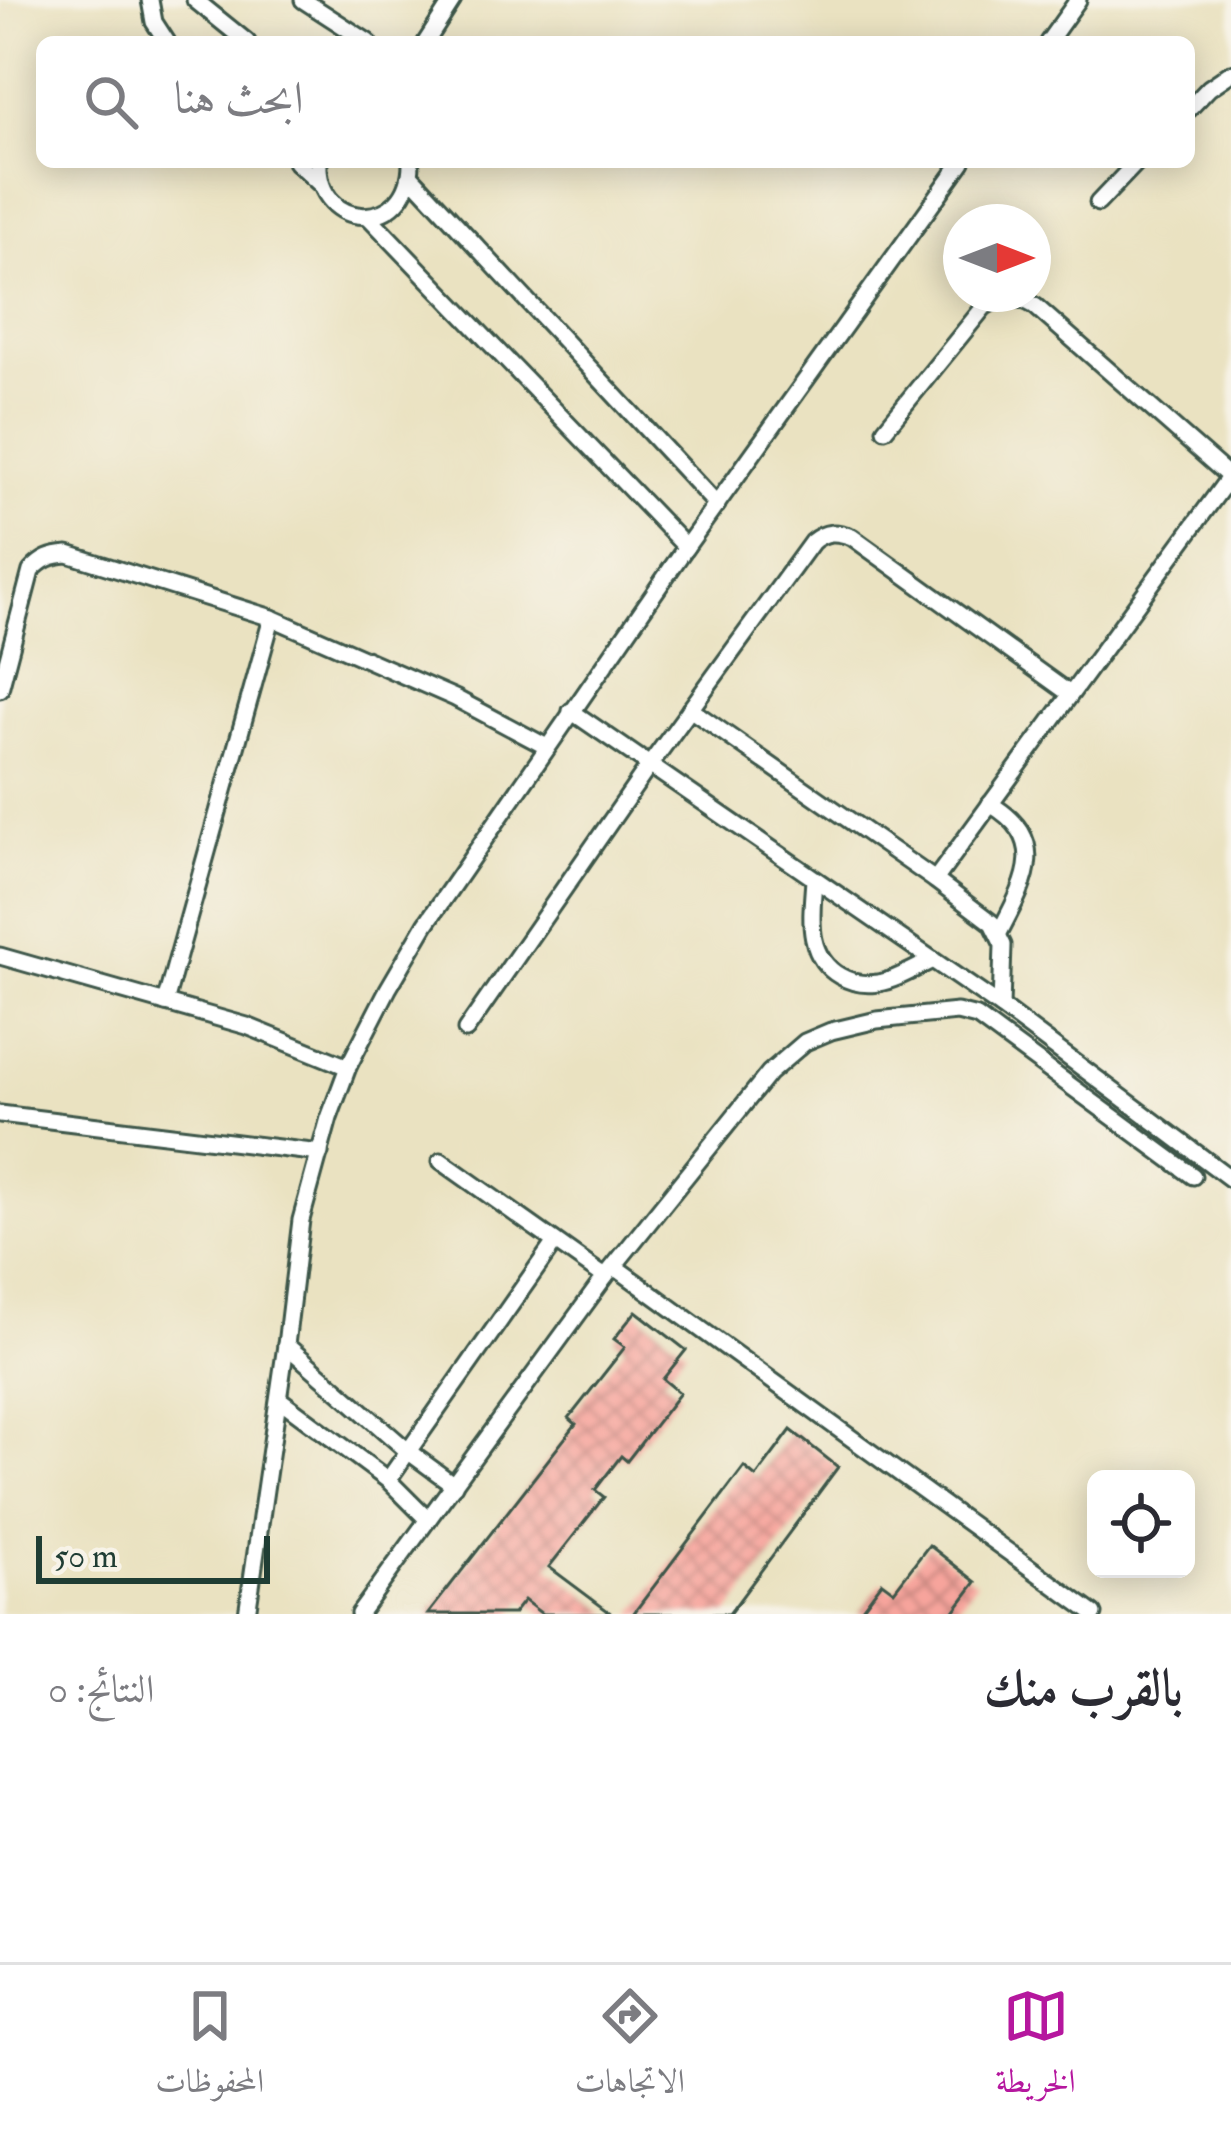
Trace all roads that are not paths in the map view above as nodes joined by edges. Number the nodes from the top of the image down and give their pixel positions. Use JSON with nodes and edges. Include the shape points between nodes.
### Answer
{"nodes":[{"id":1,"x":150,"y":0,"type":"edge"},
{"id":2,"x":195,"y":0,"type":"edge"},
{"id":3,"x":303,"y":0,"type":"edge"},
{"id":4,"x":453,"y":0,"type":"edge"},
{"id":5,"x":1078,"y":0,"type":"edge"},
{"id":6,"x":163,"y":36,"type":"edge"},
{"id":7,"x":240,"y":36,"type":"edge"},
{"id":8,"x":359,"y":36,"type":"edge"},
{"id":9,"x":430,"y":36,"type":"edge"},
{"id":10,"x":1052,"y":36,"type":"edge"},
{"id":11,"x":1231,"y":74,"type":"edge"},
{"id":12,"x":1195,"y":103,"type":"edge"},
{"id":13,"x":302,"y":168,"type":"edge"},
{"id":14,"x":319,"y":168,"type":"edge"},
{"id":15,"x":958,"y":168,"type":"edge"},
{"id":16,"x":1131,"y":168,"type":"edge"},
{"id":17,"x":410,"y":169,"type":"edge"},
{"id":18,"x":320,"y":185,"type":"junction"},
{"id":19,"x":1098,"y":203,"type":"dead end"},
{"id":20,"x":368,"y":216,"type":"junction"},
{"id":21,"x":885,"y":429,"type":"dead end"},
{"id":22,"x":1230,"y":476,"type":"edge"},
{"id":23,"x":717,"y":505,"type":"junction"},
{"id":24,"x":686,"y":547,"type":"junction"},
{"id":25,"x":272,"y":618,"type":"junction"},
{"id":26,"x":0,"y":689,"type":"edge"},
{"id":27,"x":1070,"y":694,"type":"junction"},
{"id":28,"x":690,"y":709,"type":"junction"},
{"id":29,"x":571,"y":711,"type":"junction"},
{"id":30,"x":547,"y":747,"type":"junction"},
{"id":31,"x":650,"y":766,"type":"junction"},
{"id":32,"x":990,"y":804,"type":"junction"},
{"id":33,"x":814,"y":879,"type":"junction"},
{"id":34,"x":935,"y":880,"type":"junction"},
{"id":35,"x":999,"y":933,"type":"junction"},
{"id":36,"x":0,"y":956,"type":"edge"},
{"id":37,"x":933,"y":960,"type":"junction"},
{"id":38,"x":165,"y":1003,"type":"junction"},
{"id":39,"x":1001,"y":1007,"type":"junction"},
{"id":40,"x":466,"y":1030,"type":"dead end"},
{"id":41,"x":349,"y":1067,"type":"junction"},
{"id":42,"x":0,"y":1114,"type":"edge"},
{"id":43,"x":320,"y":1153,"type":"junction"},
{"id":44,"x":441,"y":1161,"type":"dead end"},
{"id":45,"x":1193,"y":1176,"type":"dead end"},
{"id":46,"x":1231,"y":1179,"type":"edge"},
{"id":47,"x":555,"y":1242,"type":"junction"},
{"id":48,"x":610,"y":1272,"type":"junction"},
{"id":49,"x":286,"y":1346,"type":"junction"},
{"id":50,"x":279,"y":1400,"type":"junction"},
{"id":51,"x":409,"y":1452,"type":"junction"},
{"id":52,"x":388,"y":1480,"type":"junction"},
{"id":53,"x":454,"y":1485,"type":"junction"},
{"id":54,"x":428,"y":1520,"type":"junction"},
{"id":55,"x":247,"y":1614,"type":"edge"},
{"id":56,"x":359,"y":1614,"type":"edge"},
{"id":57,"x":1094,"y":1614,"type":"edge"}],
"edges":[{"from":1,"to":6,"type":"lane"},
{"from":2,"to":7,"type":"lane"},
{"from":3,"to":8,"type":"lane"},
{"from":4,"to":9,"type":"lane"},
{"from":5,"to":10,"type":"lane"},
{"from":11,"to":12,"type":"lane"},
{"from":13,"to":18,"type":"lane"},
{"from":14,"to":18,"type":"lane"},
{"from":15,"to":23,"type":"lane"},
{"from":16,"to":19,"type":"lane"},
{"from":17,"to":20,"type":"lane","via":[[396,204]]},
{"from":17,"to":23,"type":"lane"},
{"from":18,"to":20,"type":"lane","via":[[338,208]]},
{"from":20,"to":24,"type":"lane"},
{"from":21,"to":22,"type":"lane","via":[[984,307],[1019,298]]},
{"from":22,"to":27,"type":"lane"},
{"from":23,"to":24,"type":"lane"},
{"from":24,"to":29,"type":"lane"},
{"from":25,"to":26,"type":"lane","via":[[54,555],[31,571]]},
{"from":25,"to":30,"type":"lane"},
{"from":25,"to":38,"type":"lane"},
{"from":27,"to":28,"type":"lane","via":[[852,537],[829,532],[812,542]]},
{"from":27,"to":32,"type":"lane"},
{"from":28,"to":31,"type":"lane"},
{"from":28,"to":34,"type":"lane"},
{"from":29,"to":30,"type":"lane"},
{"from":29,"to":31,"type":"lane"},
{"from":30,"to":41,"type":"lane","via":[[426,924]]},
{"from":31,"to":33,"type":"lane"},
{"from":31,"to":40,"type":"lane"},
{"from":32,"to":34,"type":"lane"},
{"from":32,"to":35,"type":"lane","via":[[1014,821],[1030,860]]},
{"from":33,"to":37,"type":"lane"},
{"from":33,"to":37,"type":"lane","via":[[811,932],[833,971],[876,983]]},
{"from":34,"to":35,"type":"lane"},
{"from":35,"to":39,"type":"lane"},
{"from":36,"to":38,"type":"lane"},
{"from":37,"to":39,"type":"lane"},
{"from":38,"to":41,"type":"lane"},
{"from":39,"to":46,"type":"lane"},
{"from":41,"to":43,"type":"lane"},
{"from":42,"to":43,"type":"lane"},
{"from":43,"to":49,"type":"lane","via":[[301,1220]]},
{"from":44,"to":47,"type":"lane"},
{"from":45,"to":48,"type":"lane","via":[[977,1016],[878,1020],[831,1031],[786,1056]]},
{"from":47,"to":48,"type":"lane"},
{"from":47,"to":51,"type":"lane"},
{"from":48,"to":53,"type":"lane"},
{"from":48,"to":57,"type":"lane"},
{"from":49,"to":50,"type":"lane"},
{"from":49,"to":51,"type":"lane"},
{"from":50,"to":52,"type":"lane"},
{"from":50,"to":55,"type":"lane"},
{"from":51,"to":52,"type":"lane"},
{"from":51,"to":53,"type":"lane"},
{"from":52,"to":54,"type":"lane"},
{"from":53,"to":54,"type":"lane"},
{"from":54,"to":56,"type":"lane"}]}
